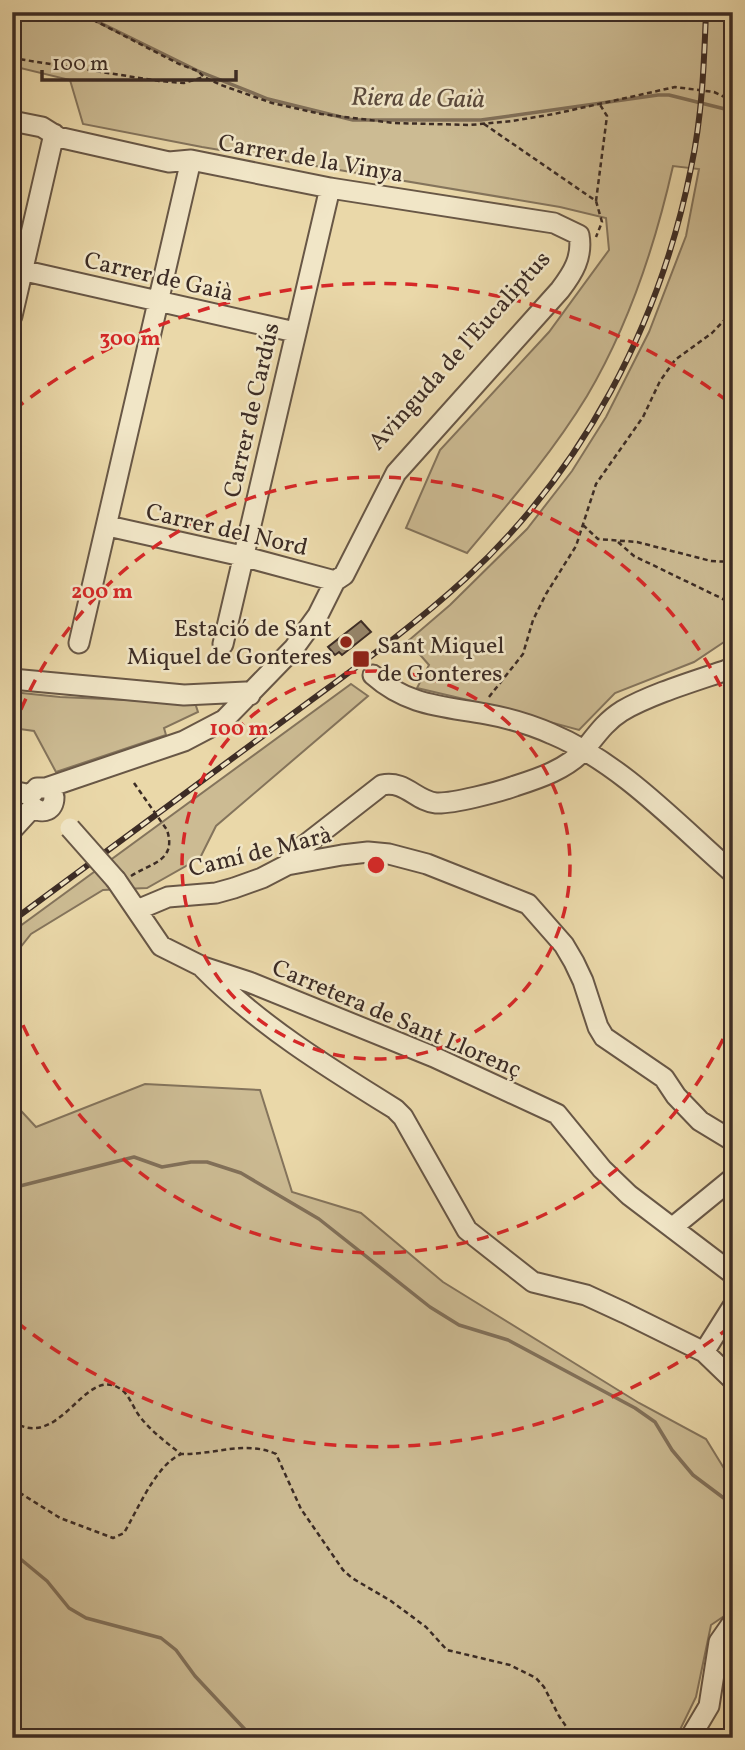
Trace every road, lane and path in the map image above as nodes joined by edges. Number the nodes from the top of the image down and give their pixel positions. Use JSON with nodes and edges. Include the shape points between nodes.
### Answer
{"nodes":[{"id":1,"x":78,"y":12,"type":"edge"},
{"id":2,"x":12,"y":58,"type":"edge"},
{"id":3,"x":204,"y":77,"type":"junction"},
{"id":4,"x":733,"y":101,"type":"edge"},
{"id":5,"x":599,"y":103,"type":"junction"},
{"id":6,"x":12,"y":121,"type":"edge"},
{"id":7,"x":484,"y":124,"type":"junction"},
{"id":8,"x":54,"y":134,"type":"junction"},
{"id":9,"x":191,"y":160,"type":"junction"},
{"id":10,"x":330,"y":188,"type":"junction"},
{"id":11,"x":596,"y":201,"type":"junction"},
{"id":12,"x":577,"y":258,"type":"junction"},
{"id":13,"x":18,"y":269,"type":"edge"},
{"id":14,"x":159,"y":300,"type":"junction"},
{"id":15,"x":733,"y":311,"type":"edge"},
{"id":16,"x":12,"y":316,"type":"edge"},
{"id":17,"x":295,"y":332,"type":"junction"},
{"id":18,"x":108,"y":526,"type":"junction"},
{"id":19,"x":583,"y":526,"type":"junction"},
{"id":20,"x":617,"y":541,"type":"junction"},
{"id":21,"x":242,"y":556,"type":"junction"},
{"id":22,"x":733,"y":562,"type":"edge"},
{"id":23,"x":335,"y":581,"type":"junction"},
{"id":24,"x":733,"y":608,"type":"edge"},
{"id":25,"x":79,"y":643,"type":"dead end"},
{"id":26,"x":223,"y":644,"type":"dead end"},
{"id":27,"x":733,"y":666,"type":"edge"},
{"id":28,"x":373,"y":675,"type":"dead end"},
{"id":29,"x":12,"y":679,"type":"edge"},
{"id":30,"x":250,"y":695,"type":"junction"},
{"id":31,"x":485,"y":713,"type":"junction"},
{"id":32,"x":584,"y":750,"type":"junction"},
{"id":33,"x":134,"y":783,"type":"dead end"},
{"id":34,"x":38,"y":798,"type":"edge"},
{"id":35,"x":12,"y":830,"type":"edge"},
{"id":36,"x":287,"y":865,"type":"junction"},
{"id":37,"x":147,"y":870,"type":"dead end"},
{"id":38,"x":733,"y":873,"type":"edge"},
{"id":39,"x":137,"y":910,"type":"junction"},
{"id":40,"x":202,"y":967,"type":"junction"},
{"id":41,"x":733,"y":1141,"type":"edge"},
{"id":42,"x":733,"y":1178,"type":"edge"},
{"id":43,"x":673,"y":1227,"type":"junction"},
{"id":44,"x":733,"y":1274,"type":"edge"},
{"id":45,"x":733,"y":1306,"type":"edge"},
{"id":46,"x":704,"y":1352,"type":"junction"},
{"id":47,"x":733,"y":1380,"type":"edge"},
{"id":48,"x":12,"y":1421,"type":"edge"},
{"id":49,"x":181,"y":1454,"type":"junction"},
{"id":50,"x":12,"y":1488,"type":"edge"},
{"id":51,"x":733,"y":1622,"type":"edge"},
{"id":52,"x":575,"y":1738,"type":"edge"},
{"id":53,"x":690,"y":1738,"type":"edge"}],
"edges":[{"from":1,"to":3,"type":"path"},
{"from":2,"to":3,"type":"path","via":[[159,81],[184,83]]},
{"from":3,"to":7,"type":"path","via":[[272,103],[321,114],[394,123]]},
{"from":4,"to":5,"type":"path","via":[[714,92],[675,88]]},
{"from":5,"to":7,"type":"path"},
{"from":5,"to":11,"type":"path","via":[[607,116]]},
{"from":6,"to":8,"type":"street","name":"Carrer de la Vinya"},
{"from":7,"to":11,"type":"path"},
{"from":8,"to":9,"type":"street","name":"Carrer de la Vinya","via":[[169,162]]},
{"from":8,"to":13,"type":"street"},
{"from":9,"to":10,"type":"street","name":"Carrer de la Vinya"},
{"from":9,"to":14,"type":"street"},
{"from":10,"to":12,"type":"street","name":"Carrer de la Vinya","via":[[554,223],[579,234]]},
{"from":10,"to":17,"type":"street","name":"Carrer de Cardús"},
{"from":11,"to":12,"type":"path","via":[[602,222],[596,237]]},
{"from":12,"to":23,"type":"street","name":"Avinguda de l'Eucaliptus","via":[[575,270],[560,290],[396,473],[344,575]]},
{"from":13,"to":14,"type":"street","name":"Carrer de Gaià"},
{"from":13,"to":16,"type":"street"},
{"from":14,"to":17,"type":"street","name":"Carrer de Gaià"},
{"from":14,"to":18,"type":"street"},
{"from":15,"to":19,"type":"path","via":[[675,360],[660,381],[643,417],[596,484]]},
{"from":17,"to":21,"type":"street","name":"Carrer de Cardús"},
{"from":18,"to":21,"type":"street","name":"Carrer del Nord"},
{"from":18,"to":25,"type":"street"},
{"from":19,"to":20,"type":"path","via":[[598,539]]},
{"from":19,"to":31,"type":"path","via":[[533,620],[523,654],[491,693]]},
{"from":20,"to":22,"type":"path"},
{"from":20,"to":24,"type":"path","via":[[634,556]]},
{"from":21,"to":23,"type":"street","name":"Carrer del Nord"},
{"from":21,"to":26,"type":"street","name":"Carrer de Cardús"},
{"from":23,"to":30,"type":"street","name":"Avinguda de l'Eucaliptus","via":[[294,648]]},
{"from":27,"to":32,"type":"street","via":[[624,710],[604,725]]},
{"from":28,"to":31,"type":"street","via":[[399,695],[416,701]]},
{"from":29,"to":30,"type":"street","via":[[184,695]]},
{"from":30,"to":34,"type":"street","via":[[209,730],[89,773]]},
{"from":31,"to":32,"type":"street","via":[[550,733]]},
{"from":32,"to":36,"type":"street","via":[[542,777],[444,802],[435,803],[401,785],[382,785],[296,852]]},
{"from":32,"to":38,"type":"street","via":[[622,774]]},
{"from":33,"to":37,"type":"path","bridge":true,"via":[[167,830],[170,845]]},
{"from":34,"to":35,"type":"street"},
{"from":34,"to":39,"type":"street","name":"Carretera de Sant Llorenç","bridge":true,"via":[[116,880]]},
{"from":36,"to":39,"type":"street","name":"Camí de Marà","via":[[234,888],[168,897]]},
{"from":36,"to":41,"type":"street","name":"Camí de Marà","via":[[389,853],[528,905],[574,962],[604,1037],[664,1078],[700,1121]]},
{"from":39,"to":40,"type":"street","name":"Carretera de Sant Llorenç","via":[[161,946]]},
{"from":40,"to":43,"type":"street","name":"Carretera de Sant Llorenç","via":[[434,1057],[557,1114],[602,1170]]},
{"from":40,"to":46,"type":"street","via":[[280,1034],[395,1109],[467,1230],[533,1282],[586,1295]]},
{"from":42,"to":43,"type":"street"},
{"from":43,"to":44,"type":"street","name":"Carretera de Sant Llorenç"},
{"from":45,"to":46,"type":"street"},
{"from":46,"to":47,"type":"street"},
{"from":48,"to":49,"type":"path","via":[[43,1428],[98,1387],[111,1384],[121,1388],[139,1417]]},
{"from":49,"to":50,"type":"path","via":[[161,1471],[124,1533],[113,1538],[60,1518]]},
{"from":49,"to":52,"type":"path","via":[[242,1446],[276,1454],[301,1508],[343,1570],[431,1631],[447,1650],[510,1665],[536,1678]]},
{"from":51,"to":53,"type":"street","via":[[719,1642],[709,1706]]}]}
